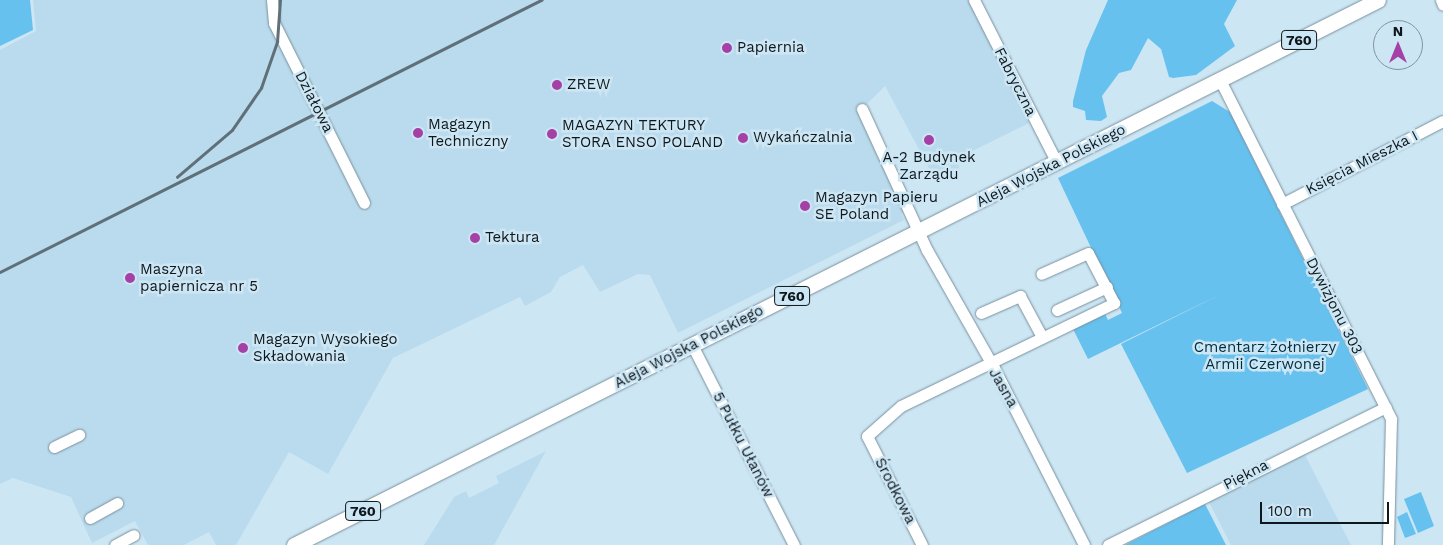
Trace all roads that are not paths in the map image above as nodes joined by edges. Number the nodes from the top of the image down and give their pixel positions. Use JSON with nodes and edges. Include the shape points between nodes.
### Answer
{"nodes":[{"id":1,"x":272,"y":0,"type":"edge"},
{"id":2,"x":974,"y":0,"type":"edge"},
{"id":3,"x":1378,"y":0,"type":"edge"},
{"id":4,"x":1440,"y":0,"type":"edge"},
{"id":5,"x":1443,"y":5,"type":"edge"},
{"id":6,"x":1220,"y":80,"type":"junction"},
{"id":7,"x":862,"y":109,"type":"dead end"},
{"id":8,"x":1443,"y":122,"type":"edge"},
{"id":9,"x":1057,"y":163,"type":"junction"},
{"id":10,"x":364,"y":203,"type":"dead end"},
{"id":11,"x":1282,"y":204,"type":"junction"},
{"id":12,"x":920,"y":233,"type":"junction"},
{"id":13,"x":1041,"y":274,"type":"dead end"},
{"id":14,"x":1107,"y":287,"type":"junction"},
{"id":15,"x":1056,"y":310,"type":"dead end"},
{"id":16,"x":981,"y":313,"type":"dead end"},
{"id":17,"x":1042,"y":336,"type":"junction"},
{"id":18,"x":692,"y":345,"type":"junction"},
{"id":19,"x":987,"y":362,"type":"junction"},
{"id":20,"x":1386,"y":407,"type":"junction"},
{"id":21,"x":79,"y":435,"type":"dead end"},
{"id":22,"x":54,"y":447,"type":"dead end"},
{"id":23,"x":117,"y":503,"type":"dead end"},
{"id":24,"x":90,"y":518,"type":"dead end"},
{"id":25,"x":134,"y":535,"type":"dead end"},
{"id":26,"x":116,"y":545,"type":"edge"},
{"id":27,"x":294,"y":545,"type":"edge"},
{"id":28,"x":794,"y":545,"type":"edge"},
{"id":29,"x":922,"y":545,"type":"edge"},
{"id":30,"x":1084,"y":545,"type":"edge"},
{"id":31,"x":1108,"y":545,"type":"edge"},
{"id":32,"x":1388,"y":545,"type":"edge"}],
"edges":[{"from":1,"to":10,"type":"street","name":"Działowa","via":[[274,23]]},
{"from":2,"to":9,"type":"street","name":"Fabryczna"},
{"from":3,"to":6,"type":"main road","name":"Aleja Wojska Polskiego","number":"760"},
{"from":4,"to":5,"type":"street"},
{"from":6,"to":9,"type":"main road","name":"Aleja Wojska Polskiego","number":"760"},
{"from":6,"to":11,"type":"street","name":"Dywizjonu 303"},
{"from":7,"to":12,"type":"street","name":"Jasna"},
{"from":8,"to":11,"type":"street","name":"Księcia Mieszka I"},
{"from":9,"to":12,"type":"main road","name":"Aleja Wojska Polskiego","number":"760"},
{"from":11,"to":20,"type":"street","name":"Dywizjonu 303"},
{"from":12,"to":18,"type":"main road","name":"Aleja Wojska Polskiego","number":"760"},
{"from":12,"to":19,"type":"street","name":"Jasna"},
{"from":13,"to":14,"type":"street","via":[[1087,252]]},
{"from":14,"to":15,"type":"street"},
{"from":14,"to":17,"type":"street","via":[[1114,304]]},
{"from":16,"to":17,"type":"street","via":[[1020,296]]},
{"from":17,"to":19,"type":"street"},
{"from":18,"to":27,"type":"main road","name":"Aleja Wojska Polskiego","number":"760"},
{"from":18,"to":28,"type":"street","name":"5 Pułku Ułanów"},
{"from":19,"to":29,"type":"street","name":"Środkowa","via":[[902,406],[867,436]]},
{"from":19,"to":30,"type":"street","name":"Jasna"},
{"from":20,"to":31,"type":"street","name":"Piękna"},
{"from":20,"to":32,"type":"street","name":"Dywizjonu 303","via":[[1393,425]]},
{"from":21,"to":22,"type":"street"},
{"from":23,"to":24,"type":"street"},
{"from":25,"to":26,"type":"street"}]}
